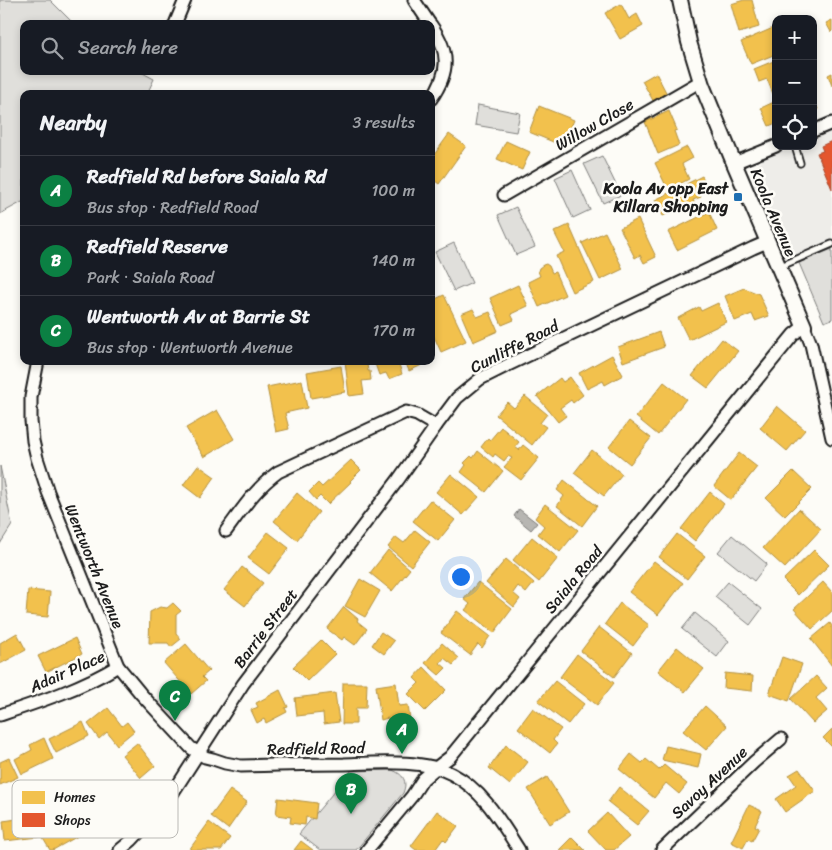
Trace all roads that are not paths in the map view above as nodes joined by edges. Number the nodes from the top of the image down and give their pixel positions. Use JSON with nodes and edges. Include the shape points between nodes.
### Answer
{"nodes":[{"id":1,"x":185,"y":0,"type":"edge"},
{"id":2,"x":414,"y":0,"type":"edge"},
{"id":3,"x":680,"y":0,"type":"edge"},
{"id":4,"x":177,"y":20,"type":"edge"},
{"id":5,"x":428,"y":20,"type":"edge"},
{"id":6,"x":435,"y":31,"type":"edge"},
{"id":7,"x":701,"y":81,"type":"junction"},
{"id":8,"x":435,"y":94,"type":"edge"},
{"id":9,"x":832,"y":123,"type":"edge"},
{"id":10,"x":817,"y":129,"type":"edge"},
{"id":11,"x":772,"y":148,"type":"edge"},
{"id":12,"x":796,"y":150,"type":"edge"},
{"id":13,"x":734,"y":163,"type":"junction"},
{"id":14,"x":800,"y":163,"type":"dead end"},
{"id":15,"x":504,"y":195,"type":"dead end"},
{"id":16,"x":767,"y":242,"type":"junction"},
{"id":17,"x":832,"y":244,"type":"edge"},
{"id":18,"x":778,"y":267,"type":"junction"},
{"id":19,"x":804,"y":326,"type":"junction"},
{"id":20,"x":37,"y":365,"type":"edge"},
{"id":21,"x":436,"y":426,"type":"junction"},
{"id":22,"x":832,"y":438,"type":"edge"},
{"id":23,"x":226,"y":531,"type":"dead end"},
{"id":24,"x":118,"y":666,"type":"junction"},
{"id":25,"x":0,"y":715,"type":"edge"},
{"id":26,"x":780,"y":739,"type":"dead end"},
{"id":27,"x":198,"y":753,"type":"junction"},
{"id":28,"x":437,"y":767,"type":"junction"},
{"id":29,"x":178,"y":785,"type":"edge"},
{"id":30,"x":134,"y":838,"type":"edge"},
{"id":31,"x":120,"y":850,"type":"edge"},
{"id":32,"x":367,"y":850,"type":"edge"},
{"id":33,"x":519,"y":850,"type":"edge"},
{"id":34,"x":662,"y":850,"type":"edge"}],
"edges":[{"from":1,"to":4,"type":"street"},
{"from":2,"to":5,"type":"street"},
{"from":3,"to":7,"type":"street","name":"Koola Avenue","via":[[688,42]]},
{"from":6,"to":8,"type":"street","via":[[443,45],[446,61]]},
{"from":7,"to":13,"type":"street","name":"Koola Avenue"},
{"from":7,"to":15,"type":"street","name":"Willow Close"},
{"from":9,"to":10,"type":"street"},
{"from":11,"to":13,"type":"street"},
{"from":12,"to":14,"type":"lane"},
{"from":13,"to":16,"type":"street","name":"Koola Avenue"},
{"from":16,"to":18,"type":"street","name":"Koola Avenue"},
{"from":16,"to":21,"type":"street","name":"Cunliffe Road","via":[[480,380],[457,398]]},
{"from":17,"to":18,"type":"lane"},
{"from":18,"to":19,"type":"street","name":"Koola Avenue"},
{"from":19,"to":22,"type":"street","name":"Koola Avenue"},
{"from":19,"to":28,"type":"street","name":"Saiala Road","via":[[450,757]]},
{"from":20,"to":24,"type":"street","name":"Wentworth Avenue","via":[[31,397],[33,441],[48,492]]},
{"from":21,"to":23,"type":"street","via":[[406,412],[278,472],[251,496]]},
{"from":21,"to":27,"type":"street","name":"Barrie Street","via":[[243,684]]},
{"from":24,"to":25,"type":"street","name":"Adair Place","via":[[42,701]]},
{"from":24,"to":27,"type":"street","name":"Wentworth Avenue"},
{"from":26,"to":34,"type":"street","name":"Savoy Avenue"},
{"from":27,"to":28,"type":"street","name":"Redfield Road","via":[[225,764],[241,766],[379,763]]},
{"from":27,"to":29,"type":"street","name":"Barrie Street"},
{"from":28,"to":32,"type":"street","name":"Saiala Road","via":[[423,779]]},
{"from":28,"to":33,"type":"street","name":"Redfield Road","via":[[454,774],[488,803]]},
{"from":30,"to":31,"type":"street","name":"Barrie Street"}]}
